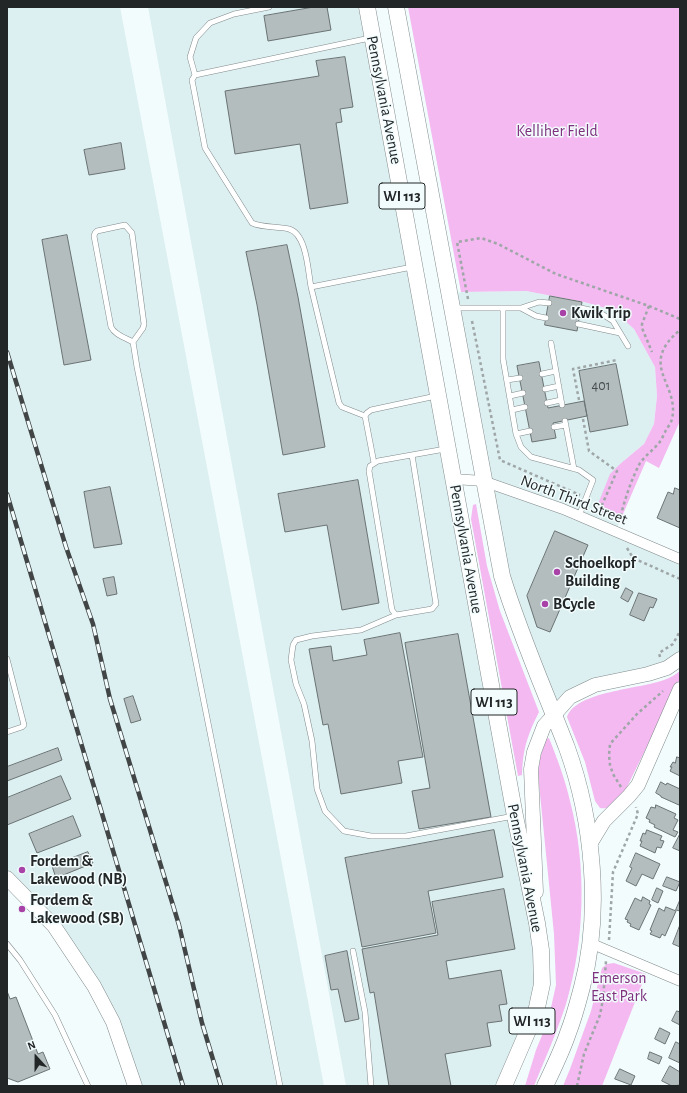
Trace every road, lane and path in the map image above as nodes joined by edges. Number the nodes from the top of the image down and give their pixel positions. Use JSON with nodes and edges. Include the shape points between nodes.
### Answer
{"nodes":[{"id":1,"x":268,"y":7,"type":"edge"},
{"id":2,"x":367,"y":7,"type":"edge"},
{"id":3,"x":396,"y":7,"type":"edge"},
{"id":4,"x":373,"y":38,"type":"junction"},
{"id":5,"x":195,"y":75,"type":"junction"},
{"id":6,"x":415,"y":267,"type":"junction"},
{"id":7,"x":311,"y":287,"type":"junction"},
{"id":8,"x":468,"y":298,"type":"dead end"},
{"id":9,"x":549,"y":302,"type":"dead end"},
{"id":10,"x":649,"y":306,"type":"junction"},
{"id":11,"x":452,"y":308,"type":"junction"},
{"id":12,"x":503,"y":308,"type":"junction"},
{"id":13,"x":521,"y":308,"type":"junction"},
{"id":14,"x":581,"y":308,"type":"dead end"},
{"id":15,"x":546,"y":318,"type":"dead end"},
{"id":16,"x":680,"y":319,"type":"edge"},
{"id":17,"x":578,"y":324,"type":"dead end"},
{"id":18,"x":680,"y":330,"type":"edge"},
{"id":19,"x":620,"y":334,"type":"junction"},
{"id":20,"x":133,"y":342,"type":"junction"},
{"id":21,"x":551,"y":343,"type":"dead end"},
{"id":22,"x":628,"y":346,"type":"dead end"},
{"id":23,"x":652,"y":352,"type":"dead end"},
{"id":24,"x":617,"y":360,"type":"dead end"},
{"id":25,"x":556,"y":371,"type":"junction"},
{"id":26,"x":542,"y":374,"type":"dead end"},
{"id":27,"x":520,"y":378,"type":"dead end"},
{"id":28,"x":507,"y":380,"type":"junction"},
{"id":29,"x":559,"y":386,"type":"junction"},
{"id":30,"x":545,"y":389,"type":"dead end"},
{"id":31,"x":523,"y":393,"type":"dead end"},
{"id":32,"x":439,"y":396,"type":"junction"},
{"id":33,"x":510,"y":396,"type":"junction"},
{"id":34,"x":579,"y":400,"type":"dead end"},
{"id":35,"x":547,"y":403,"type":"dead end"},
{"id":36,"x":525,"y":407,"type":"dead end"},
{"id":37,"x":512,"y":410,"type":"junction"},
{"id":38,"x":366,"y":416,"type":"junction"},
{"id":39,"x":583,"y":419,"type":"dead end"},
{"id":40,"x":554,"y":427,"type":"dead end"},
{"id":41,"x":530,"y":431,"type":"dead end"},
{"id":42,"x":516,"y":434,"type":"junction"},
{"id":43,"x":448,"y":449,"type":"junction"},
{"id":44,"x":412,"y":455,"type":"junction"},
{"id":45,"x":374,"y":463,"type":"junction"},
{"id":46,"x":574,"y":469,"type":"junction"},
{"id":47,"x":454,"y":479,"type":"junction"},
{"id":48,"x":483,"y":481,"type":"junction"},
{"id":49,"x":602,"y":505,"type":"dead end"},
{"id":50,"x":579,"y":516,"type":"junction"},
{"id":51,"x":620,"y":518,"type":"dead end"},
{"id":52,"x":633,"y":558,"type":"dead end"},
{"id":53,"x":680,"y":559,"type":"edge"},
{"id":54,"x":680,"y":579,"type":"edge"},
{"id":55,"x":396,"y":615,"type":"junction"},
{"id":56,"x":680,"y":631,"type":"edge"},
{"id":57,"x":680,"y":659,"type":"edge"},
{"id":58,"x":7,"y":660,"type":"edge"},
{"id":59,"x":661,"y":660,"type":"dead end"},
{"id":60,"x":665,"y":688,"type":"dead end"},
{"id":61,"x":680,"y":689,"type":"edge"},
{"id":62,"x":553,"y":715,"type":"junction"},
{"id":63,"x":7,"y":732,"type":"edge"},
{"id":64,"x":622,"y":788,"type":"dead end"},
{"id":65,"x":515,"y":816,"type":"junction"},
{"id":66,"x":590,"y":844,"type":"junction"},
{"id":67,"x":7,"y":878,"type":"edge"},
{"id":68,"x":536,"y":923,"type":"junction"},
{"id":69,"x":590,"y":943,"type":"junction"},
{"id":70,"x":7,"y":944,"type":"edge"},
{"id":71,"x":353,"y":951,"type":"dead end"},
{"id":72,"x":680,"y":980,"type":"edge"},
{"id":73,"x":88,"y":1086,"type":"edge"},
{"id":74,"x":135,"y":1086,"type":"edge"},
{"id":75,"x":280,"y":1086,"type":"edge"},
{"id":76,"x":371,"y":1086,"type":"edge"},
{"id":77,"x":504,"y":1086,"type":"edge"},
{"id":78,"x":545,"y":1086,"type":"edge"}],
"edges":[{"from":1,"to":5,"type":"lane","via":[[234,14],[210,23],[196,38],[190,57]]},
{"from":2,"to":4,"type":"main road","name":"Pennsylvania Avenue","number":"WI 113"},
{"from":3,"to":11,"type":"main road","name":"Pennsylvania Avenue","number":"WI 113"},
{"from":4,"to":5,"type":"lane"},
{"from":4,"to":6,"type":"main road","name":"Pennsylvania Avenue","number":"WI 113"},
{"from":5,"to":7,"type":"lane","via":[[192,80],[205,148],[252,223],[290,229],[300,237]]},
{"from":6,"to":7,"type":"lane"},
{"from":6,"to":32,"type":"main road","name":"Pennsylvania Avenue","number":"WI 113"},
{"from":7,"to":38,"type":"lane","via":[[338,404]]},
{"from":8,"to":10,"type":"path","via":[[457,242],[481,238],[556,274]]},
{"from":9,"to":13,"type":"lane","via":[[539,302]]},
{"from":10,"to":16,"type":"path"},
{"from":10,"to":23,"type":"path","via":[[642,328]]},
{"from":11,"to":12,"type":"lane"},
{"from":11,"to":48,"type":"main road","name":"Pennsylvania Avenue","number":"WI 113"},
{"from":12,"to":13,"type":"lane"},
{"from":12,"to":28,"type":"lane","via":[[503,359]]},
{"from":13,"to":15,"type":"lane"},
{"from":14,"to":19,"type":"lane","via":[[599,312],[613,322]]},
{"from":17,"to":19,"type":"lane"},
{"from":18,"to":51,"type":"path","via":[[666,346],[661,358],[661,370],[673,407],[672,420],[659,443],[641,462]]},
{"from":19,"to":22,"type":"lane"},
{"from":20,"to":20,"type":"lane","via":[[111,328],[94,236],[97,231],[125,225],[132,233],[144,324]]},
{"from":20,"to":75,"type":"lane"},
{"from":21,"to":25,"type":"lane"},
{"from":24,"to":34,"type":"path","via":[[573,369]]},
{"from":25,"to":26,"type":"lane"},
{"from":25,"to":29,"type":"lane"},
{"from":27,"to":28,"type":"lane"},
{"from":28,"to":33,"type":"lane"},
{"from":29,"to":30,"type":"lane"},
{"from":29,"to":35,"type":"lane","via":[[562,403]]},
{"from":31,"to":33,"type":"lane"},
{"from":32,"to":38,"type":"lane","via":[[370,410]]},
{"from":32,"to":43,"type":"main road","name":"Pennsylvania Avenue","number":"WI 113"},
{"from":33,"to":37,"type":"lane"},
{"from":36,"to":37,"type":"lane"},
{"from":37,"to":42,"type":"lane"},
{"from":38,"to":45,"type":"lane"},
{"from":39,"to":49,"type":"path","via":[[589,451],[617,471]]},
{"from":40,"to":46,"type":"lane","via":[[566,423]]},
{"from":41,"to":42,"type":"lane"},
{"from":42,"to":46,"type":"lane","via":[[521,447],[531,457]]},
{"from":43,"to":44,"type":"lane"},
{"from":43,"to":47,"type":"main road","name":"Pennsylvania Avenue","number":"WI 113"},
{"from":44,"to":45,"type":"lane"},
{"from":44,"to":55,"type":"lane","via":[[436,604],[432,609]]},
{"from":45,"to":55,"type":"lane","via":[[369,471],[392,610]]},
{"from":46,"to":50,"type":"lane","via":[[593,480]]},
{"from":47,"to":48,"type":"street","name":"North Third Street"},
{"from":47,"to":65,"type":"main road","name":"Pennsylvania Avenue","number":"WI 113"},
{"from":48,"to":50,"type":"street","name":"North Third Street"},
{"from":48,"to":62,"type":"main road","name":"Pennsylvania Avenue","number":"WI 113","via":[[502,576]]},
{"from":50,"to":53,"type":"street","name":"North Third Street"},
{"from":52,"to":54,"type":"path"},
{"from":55,"to":65,"type":"lane","via":[[361,630],[312,636],[296,640],[293,645],[291,660],[296,684],[304,704],[312,741],[317,789],[325,811],[344,831],[371,836],[406,836]]},
{"from":56,"to":59,"type":"path","via":[[672,644],[659,653]]},
{"from":57,"to":62,"type":"street","via":[[667,668],[648,674],[595,685],[570,697]]},
{"from":58,"to":63,"type":"lane","via":[[24,725]]},
{"from":60,"to":64,"type":"path","via":[[662,694],[647,704],[610,744],[610,765]]},
{"from":61,"to":66,"type":"street","via":[[638,785],[604,821]]},
{"from":62,"to":66,"type":"main road","name":"Pennsylvania Avenue","number":"WI 113","via":[[581,795]]},
{"from":62,"to":68,"type":"street","via":[[540,733],[532,769]]},
{"from":65,"to":68,"type":"main road","name":"Pennsylvania Avenue","number":"WI 113"},
{"from":66,"to":69,"type":"main road","number":"WI 113","via":[[593,892]]},
{"from":67,"to":74,"type":"street","via":[[54,926],[79,961],[113,1022]]},
{"from":68,"to":77,"type":"main road","name":"Pennsylvania Avenue","number":"WI 113","via":[[541,950],[542,984],[536,1012]]},
{"from":69,"to":72,"type":"street"},
{"from":69,"to":78,"type":"main road","number":"WI 113","via":[[582,985],[568,1034]]},
{"from":70,"to":73,"type":"lane","via":[[55,1015]]},
{"from":71,"to":76,"type":"lane","via":[[365,1012]]}]}
